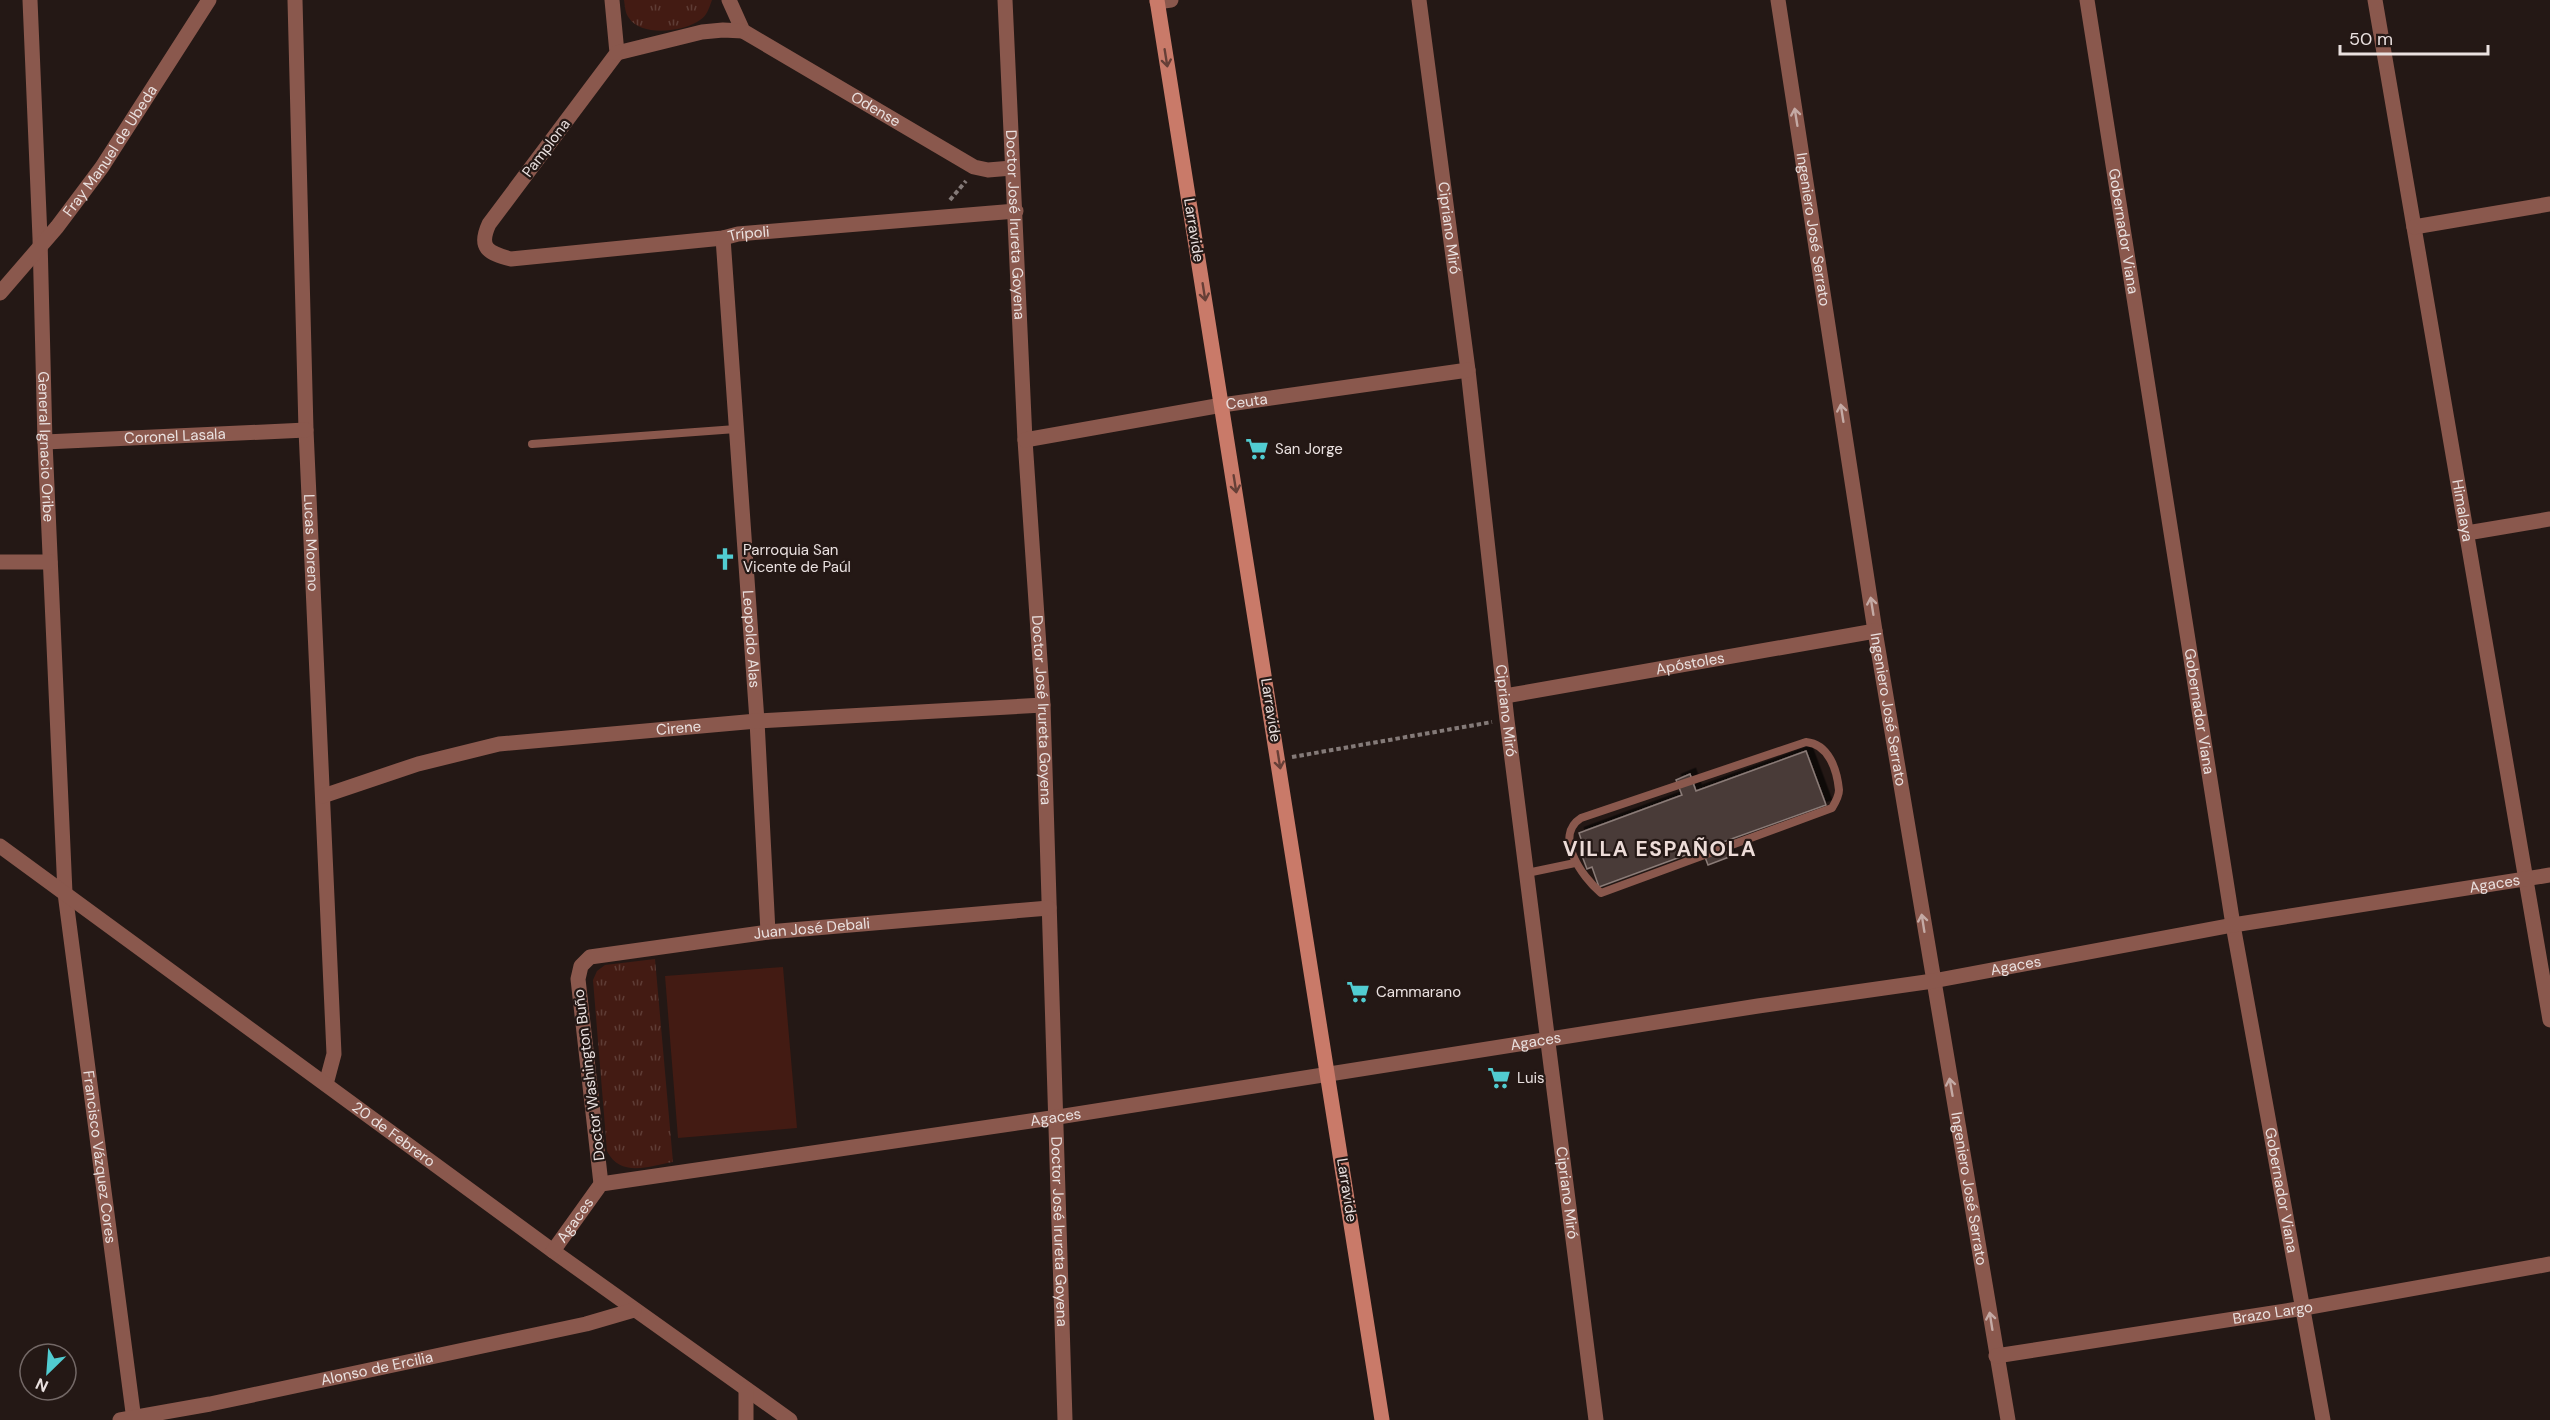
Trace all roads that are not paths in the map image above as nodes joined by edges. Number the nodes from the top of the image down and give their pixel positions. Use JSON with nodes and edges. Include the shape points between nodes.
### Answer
{"nodes":[{"id":1,"x":30,"y":0,"type":"edge"},
{"id":2,"x":209,"y":0,"type":"edge"},
{"id":3,"x":295,"y":0,"type":"edge"},
{"id":4,"x":612,"y":0,"type":"edge"},
{"id":5,"x":729,"y":0,"type":"edge"},
{"id":6,"x":1005,"y":0,"type":"edge"},
{"id":7,"x":1419,"y":0,"type":"edge"},
{"id":8,"x":1778,"y":0,"type":"edge"},
{"id":9,"x":2087,"y":0,"type":"edge"},
{"id":10,"x":2374,"y":0,"type":"edge"},
{"id":11,"x":1162,"y":1,"type":"edge"},
{"id":12,"x":743,"y":31,"type":"junction"},
{"id":13,"x":617,"y":53,"type":"junction"},
{"id":14,"x":1012,"y":168,"type":"junction"},
{"id":15,"x":2550,"y":204,"type":"edge"},
{"id":16,"x":1016,"y":211,"type":"junction"},
{"id":17,"x":2414,"y":227,"type":"junction"},
{"id":18,"x":723,"y":238,"type":"junction"},
{"id":19,"x":41,"y":245,"type":"junction"},
{"id":20,"x":485,"y":246,"type":"joint"},
{"id":21,"x":0,"y":293,"type":"edge"},
{"id":22,"x":1468,"y":370,"type":"junction"},
{"id":23,"x":1222,"y":405,"type":"junction"},
{"id":24,"x":736,"y":429,"type":"junction"},
{"id":25,"x":306,"y":430,"type":"junction"},
{"id":26,"x":1025,"y":440,"type":"junction"},
{"id":27,"x":45,"y":442,"type":"junction"},
{"id":28,"x":532,"y":444,"type":"dead end"},
{"id":29,"x":2550,"y":519,"type":"edge"},
{"id":30,"x":2467,"y":533,"type":"junction"},
{"id":31,"x":0,"y":562,"type":"edge"},
{"id":32,"x":50,"y":562,"type":"junction"},
{"id":33,"x":1875,"y":631,"type":"junction"},
{"id":34,"x":1504,"y":696,"type":"junction"},
{"id":35,"x":1043,"y":705,"type":"junction"},
{"id":36,"x":757,"y":721,"type":"junction"},
{"id":37,"x":323,"y":795,"type":"junction"},
{"id":38,"x":0,"y":846,"type":"edge"},
{"id":39,"x":1575,"y":863,"type":"junction"},
{"id":40,"x":1527,"y":873,"type":"junction"},
{"id":41,"x":2550,"y":875,"type":"edge"},
{"id":42,"x":2525,"y":880,"type":"junction"},
{"id":43,"x":65,"y":893,"type":"junction"},
{"id":44,"x":1049,"y":908,"type":"junction"},
{"id":45,"x":2233,"y":925,"type":"junction"},
{"id":46,"x":768,"y":932,"type":"junction"},
{"id":47,"x":581,"y":966,"type":"joint"},
{"id":48,"x":1933,"y":981,"type":"junction"},
{"id":49,"x":2550,"y":1020,"type":"edge"},
{"id":50,"x":1546,"y":1039,"type":"junction"},
{"id":51,"x":1329,"y":1074,"type":"junction"},
{"id":52,"x":326,"y":1084,"type":"junction"},
{"id":53,"x":1058,"y":1117,"type":"junction"},
{"id":54,"x":601,"y":1184,"type":"junction"},
{"id":55,"x":553,"y":1251,"type":"junction"},
{"id":56,"x":2550,"y":1264,"type":"edge"},
{"id":57,"x":2304,"y":1308,"type":"junction"},
{"id":58,"x":634,"y":1310,"type":"junction"},
{"id":59,"x":1996,"y":1356,"type":"junction"},
{"id":60,"x":746,"y":1389,"type":"junction"},
{"id":61,"x":129,"y":1419,"type":"edge"},
{"id":62,"x":746,"y":1420,"type":"edge"},
{"id":63,"x":790,"y":1420,"type":"edge"},
{"id":64,"x":1065,"y":1420,"type":"edge"},
{"id":65,"x":1382,"y":1420,"type":"edge"},
{"id":66,"x":1596,"y":1420,"type":"edge"},
{"id":67,"x":2007,"y":1420,"type":"edge"},
{"id":68,"x":2323,"y":1420,"type":"edge"}],
"edges":[{"from":1,"to":19,"type":"street","name":"General Ignacio Oribe"},
{"from":2,"to":19,"type":"street","name":"Fray Manuel de Ubeda","via":[[102,167]]},
{"from":3,"to":25,"type":"street","name":"Lucas Moreno"},
{"from":4,"to":13,"type":"street"},
{"from":5,"to":12,"type":"street"},
{"from":6,"to":14,"type":"street","name":"Doctor José Irureta Goyena"},
{"from":7,"to":22,"type":"street","name":"Cipriano Miró"},
{"from":33,"to":8,"type":"street","name":"Ingeniero José Serrato","one_way":true},
{"from":9,"to":45,"type":"street","name":"Gobernador Viana"},
{"from":10,"to":17,"type":"street","name":"Himalaya"},
{"from":11,"to":23,"type":"street","name":"Larravide","one_way":true},
{"from":12,"to":13,"type":"street","via":[[713,31]]},
{"from":12,"to":14,"type":"street","name":"Odense","via":[[974,167]]},
{"from":13,"to":20,"type":"street","name":"Pamplona","via":[[489,224],[483,238]]},
{"from":14,"to":16,"type":"street","name":"Doctor José Irureta Goyena"},
{"from":15,"to":17,"type":"street"},
{"from":16,"to":18,"type":"street","name":"Trípoli"},
{"from":16,"to":26,"type":"street","name":"Doctor José Irureta Goyena"},
{"from":17,"to":30,"type":"street","name":"Himalaya"},
{"from":18,"to":20,"type":"street","name":"Trípoli","via":[[511,259],[495,255]]},
{"from":18,"to":24,"type":"street","name":"Leopoldo Alas"},
{"from":19,"to":21,"type":"street","name":"Fray Manuel de Ubeda"},
{"from":19,"to":27,"type":"street","name":"General Ignacio Oribe"},
{"from":22,"to":23,"type":"street","name":"Ceuta"},
{"from":22,"to":34,"type":"street","name":"Cipriano Miró"},
{"from":23,"to":26,"type":"street","name":"Ceuta"},
{"from":23,"to":51,"type":"street","name":"Larravide","one_way":true},
{"from":24,"to":28,"type":"lane"},
{"from":24,"to":36,"type":"street","name":"Leopoldo Alas"},
{"from":25,"to":27,"type":"street","name":"Coronel Lasala"},
{"from":25,"to":37,"type":"street","name":"Lucas Moreno"},
{"from":26,"to":35,"type":"street","name":"Doctor José Irureta Goyena"},
{"from":27,"to":32,"type":"street","name":"General Ignacio Oribe"},
{"from":29,"to":30,"type":"street"},
{"from":30,"to":42,"type":"street","name":"Himalaya"},
{"from":31,"to":32,"type":"street"},
{"from":32,"to":43,"type":"street","name":"General Ignacio Oribe"},
{"from":33,"to":34,"type":"street","name":"Apóstoles"},
{"from":48,"to":33,"type":"street","name":"Ingeniero José Serrato","one_way":true},
{"from":34,"to":40,"type":"street","name":"Cipriano Miró"},
{"from":35,"to":36,"type":"street","name":"Cirene"},
{"from":35,"to":44,"type":"street","name":"Doctor José Irureta Goyena"},
{"from":36,"to":37,"type":"street","name":"Cirene","via":[[499,744],[418,764]]},
{"from":36,"to":46,"type":"street","name":"Leopoldo Alas"},
{"from":37,"to":52,"type":"street","name":"Lucas Moreno","via":[[334,1053]]},
{"from":38,"to":43,"type":"street","name":"20 de Febrero"},
{"from":39,"to":39,"type":"lane","via":[[1569,832],[1581,818],[1806,742],[1823,748],[1830,756],[1839,792],[1832,808],[1601,892]]},
{"from":39,"to":40,"type":"lane"},
{"from":40,"to":50,"type":"street","name":"Cipriano Miró"},
{"from":41,"to":42,"type":"street","name":"Agaces"},
{"from":42,"to":45,"type":"street","name":"Agaces"},
{"from":42,"to":49,"type":"street","name":"Himalaya"},
{"from":43,"to":52,"type":"street","name":"20 de Febrero"},
{"from":43,"to":61,"type":"street","name":"Francisco Vázquez Cores"},
{"from":44,"to":46,"type":"street","name":"Juan José Debali"},
{"from":44,"to":53,"type":"street","name":"Doctor José Irureta Goyena"},
{"from":45,"to":48,"type":"street","name":"Agaces"},
{"from":45,"to":57,"type":"street","name":"Gobernador Viana"},
{"from":46,"to":47,"type":"street","name":"Juan José Debali","via":[[590,957]]},
{"from":47,"to":54,"type":"street","name":"Doctor Washington Buño","via":[[578,979]]},
{"from":48,"to":50,"type":"street","name":"Agaces"},
{"from":59,"to":48,"type":"street","name":"Ingeniero José Serrato","one_way":true},
{"from":50,"to":51,"type":"street","name":"Agaces"},
{"from":50,"to":66,"type":"street","name":"Cipriano Miró"},
{"from":51,"to":53,"type":"street","name":"Agaces"},
{"from":51,"to":65,"type":"street","name":"Larravide"},
{"from":52,"to":55,"type":"street","name":"20 de Febrero"},
{"from":53,"to":54,"type":"street","name":"Agaces"},
{"from":53,"to":64,"type":"street","name":"Doctor José Irureta Goyena"},
{"from":54,"to":55,"type":"street","name":"Agaces"},
{"from":55,"to":58,"type":"street","name":"20 de Febrero"},
{"from":56,"to":57,"type":"street","name":"Brazo Largo"},
{"from":57,"to":59,"type":"street","name":"Brazo Largo"},
{"from":57,"to":68,"type":"street","name":"Gobernador Viana"},
{"from":58,"to":60,"type":"street","name":"20 de Febrero"},
{"from":58,"to":61,"type":"street","name":"Alonso de Ercilia","via":[[586,1324]]},
{"from":59,"to":67,"type":"street","name":"Ingeniero José Serrato"},
{"from":60,"to":62,"type":"street"},
{"from":60,"to":63,"type":"street","name":"20 de Febrero"}]}
